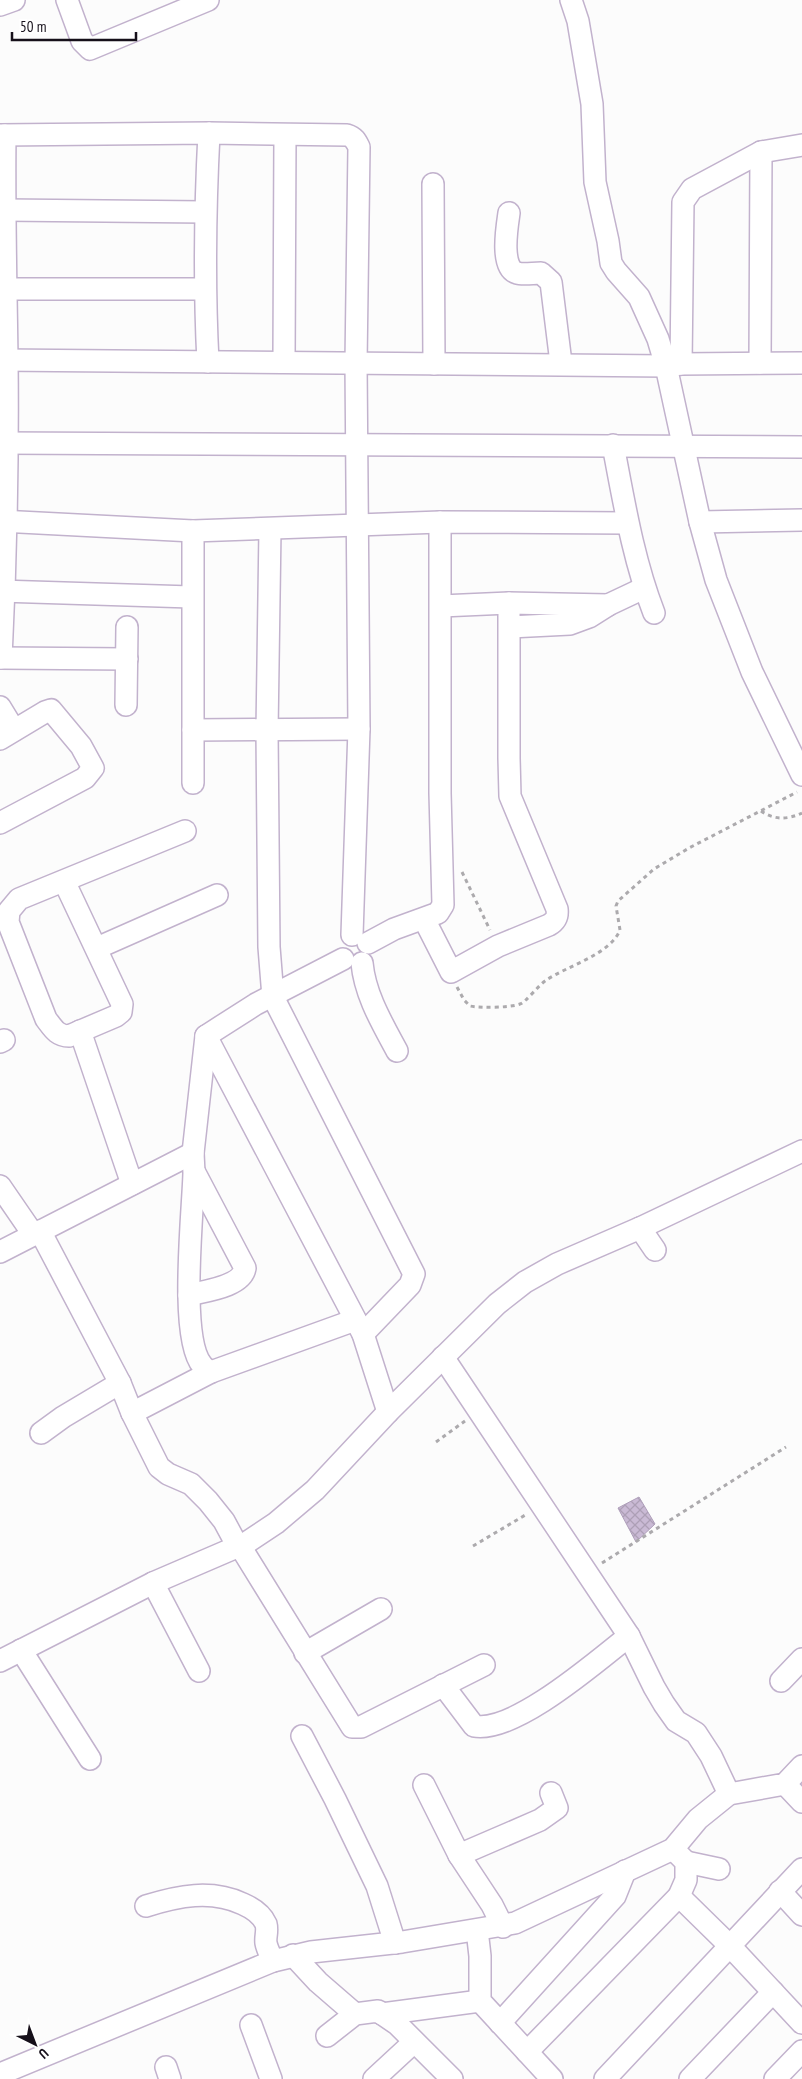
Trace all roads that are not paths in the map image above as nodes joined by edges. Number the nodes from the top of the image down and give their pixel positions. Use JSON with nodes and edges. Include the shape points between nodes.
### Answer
{"nodes":[{"id":1,"x":14,"y":0,"type":"edge"},
{"id":2,"x":67,"y":0,"type":"edge"},
{"id":3,"x":208,"y":0,"type":"edge"},
{"id":4,"x":571,"y":0,"type":"edge"},
{"id":5,"x":0,"y":5,"type":"edge"},
{"id":6,"x":209,"y":133,"type":"junction"},
{"id":7,"x":3,"y":135,"type":"edge"},
{"id":8,"x":285,"y":135,"type":"junction"},
{"id":9,"x":802,"y":145,"type":"edge"},
{"id":10,"x":761,"y":152,"type":"junction"},
{"id":11,"x":433,"y":184,"type":"dead end"},
{"id":12,"x":4,"y":210,"type":"junction"},
{"id":13,"x":204,"y":212,"type":"junction"},
{"id":14,"x":508,"y":213,"type":"dead end"},
{"id":15,"x":204,"y":289,"type":"junction"},
{"id":16,"x":6,"y":290,"type":"junction"},
{"id":17,"x":3,"y":360,"type":"edge"},
{"id":18,"x":208,"y":362,"type":"junction"},
{"id":19,"x":284,"y":362,"type":"junction"},
{"id":20,"x":356,"y":363,"type":"junction"},
{"id":21,"x":561,"y":363,"type":"junction"},
{"id":22,"x":434,"y":364,"type":"junction"},
{"id":23,"x":760,"y":364,"type":"junction"},
{"id":24,"x":802,"y":364,"type":"edge"},
{"id":25,"x":674,"y":365,"type":"junction"},
{"id":26,"x":3,"y":443,"type":"edge"},
{"id":27,"x":613,"y":445,"type":"junction"},
{"id":28,"x":358,"y":446,"type":"junction"},
{"id":29,"x":684,"y":447,"type":"junction"},
{"id":30,"x":802,"y":447,"type":"edge"},
{"id":31,"x":802,"y":520,"type":"edge"},
{"id":32,"x":3,"y":521,"type":"edge"},
{"id":33,"x":440,"y":522,"type":"junction"},
{"id":34,"x":700,"y":522,"type":"junction"},
{"id":35,"x":627,"y":524,"type":"junction"},
{"id":36,"x":358,"y":526,"type":"junction"},
{"id":37,"x":270,"y":529,"type":"junction"},
{"id":38,"x":193,"y":531,"type":"junction"},
{"id":39,"x":644,"y":588,"type":"junction"},
{"id":40,"x":2,"y":592,"type":"edge"},
{"id":41,"x":192,"y":597,"type":"junction"},
{"id":42,"x":509,"y":603,"type":"junction"},
{"id":43,"x":608,"y":604,"type":"junction"},
{"id":44,"x":440,"y":606,"type":"junction"},
{"id":45,"x":654,"y":613,"type":"dead end"},
{"id":46,"x":127,"y":627,"type":"dead end"},
{"id":47,"x":510,"y":628,"type":"junction"},
{"id":48,"x":1,"y":658,"type":"edge"},
{"id":49,"x":126,"y":659,"type":"junction"},
{"id":50,"x":126,"y":705,"type":"dead end"},
{"id":51,"x":0,"y":707,"type":"edge"},
{"id":52,"x":359,"y":729,"type":"junction"},
{"id":53,"x":193,"y":730,"type":"junction"},
{"id":54,"x":268,"y":731,"type":"junction"},
{"id":55,"x":7,"y":734,"type":"edge"},
{"id":56,"x":802,"y":775,"type":"edge"},
{"id":57,"x":192,"y":783,"type":"dead end"},
{"id":58,"x":0,"y":823,"type":"edge"},
{"id":59,"x":185,"y":831,"type":"dead end"},
{"id":60,"x":64,"y":881,"type":"junction"},
{"id":61,"x":217,"y":895,"type":"dead end"},
{"id":62,"x":424,"y":919,"type":"junction"},
{"id":63,"x":360,"y":939,"type":"junction"},
{"id":64,"x":97,"y":948,"type":"junction"},
{"id":65,"x":352,"y":961,"type":"junction"},
{"id":66,"x":273,"y":996,"type":"junction"},
{"id":67,"x":80,"y":1031,"type":"junction"},
{"id":68,"x":206,"y":1036,"type":"junction"},
{"id":69,"x":397,"y":1052,"type":"dead end"},
{"id":70,"x":802,"y":1152,"type":"edge"},
{"id":71,"x":194,"y":1163,"type":"junction"},
{"id":72,"x":132,"y":1184,"type":"junction"},
{"id":73,"x":0,"y":1186,"type":"edge"},
{"id":74,"x":640,"y":1228,"type":"junction"},
{"id":75,"x":37,"y":1233,"type":"junction"},
{"id":76,"x":656,"y":1250,"type":"dead end"},
{"id":77,"x":0,"y":1252,"type":"edge"},
{"id":78,"x":189,"y":1295,"type":"junction"},
{"id":79,"x":358,"y":1327,"type":"junction"},
{"id":80,"x":443,"y":1357,"type":"junction"},
{"id":81,"x":211,"y":1372,"type":"junction"},
{"id":82,"x":120,"y":1383,"type":"junction"},
{"id":83,"x":388,"y":1412,"type":"junction"},
{"id":84,"x":132,"y":1413,"type":"junction"},
{"id":85,"x":41,"y":1433,"type":"dead end"},
{"id":86,"x":239,"y":1547,"type":"junction"},
{"id":87,"x":152,"y":1583,"type":"junction"},
{"id":88,"x":381,"y":1609,"type":"dead end"},
{"id":89,"x":629,"y":1636,"type":"junction"},
{"id":90,"x":21,"y":1650,"type":"junction"},
{"id":91,"x":305,"y":1653,"type":"junction"},
{"id":92,"x":802,"y":1659,"type":"edge"},
{"id":93,"x":0,"y":1660,"type":"edge"},
{"id":94,"x":484,"y":1665,"type":"dead end"},
{"id":95,"x":199,"y":1671,"type":"dead end"},
{"id":96,"x":782,"y":1681,"type":"dead end"},
{"id":97,"x":443,"y":1685,"type":"junction"},
{"id":98,"x":302,"y":1736,"type":"dead end"},
{"id":99,"x":90,"y":1759,"type":"dead end"},
{"id":100,"x":802,"y":1766,"type":"edge"},
{"id":101,"x":784,"y":1784,"type":"junction"},
{"id":102,"x":424,"y":1785,"type":"dead end"},
{"id":103,"x":551,"y":1793,"type":"dead end"},
{"id":104,"x":729,"y":1794,"type":"junction"},
{"id":105,"x":802,"y":1802,"type":"edge"},
{"id":106,"x":459,"y":1855,"type":"junction"},
{"id":107,"x":679,"y":1855,"type":"junction"},
{"id":108,"x":802,"y":1868,"type":"edge"},
{"id":109,"x":719,"y":1869,"type":"dead end"},
{"id":110,"x":625,"y":1871,"type":"junction"},
{"id":111,"x":780,"y":1891,"type":"junction"},
{"id":112,"x":679,"y":1896,"type":"junction"},
{"id":113,"x":146,"y":1906,"type":"dead end"},
{"id":114,"x":802,"y":1915,"type":"edge"},
{"id":115,"x":503,"y":1926,"type":"junction"},
{"id":116,"x":477,"y":1930,"type":"junction"},
{"id":117,"x":395,"y":1943,"type":"junction"},
{"id":118,"x":730,"y":1946,"type":"junction"},
{"id":119,"x":269,"y":1952,"type":"junction"},
{"id":120,"x":294,"y":1955,"type":"junction"},
{"id":121,"x":773,"y":1992,"type":"junction"},
{"id":122,"x":480,"y":2001,"type":"junction"},
{"id":123,"x":355,"y":2014,"type":"junction"},
{"id":124,"x":382,"y":2014,"type":"junction"},
{"id":125,"x":500,"y":2023,"type":"junction"},
{"id":126,"x":802,"y":2023,"type":"edge"},
{"id":127,"x":251,"y":2025,"type":"dead end"},
{"id":128,"x":327,"y":2036,"type":"dead end"},
{"id":129,"x":414,"y":2042,"type":"junction"},
{"id":130,"x":802,"y":2050,"type":"edge"},
{"id":131,"x":527,"y":2052,"type":"junction"},
{"id":132,"x":0,"y":2074,"type":"edge"},
{"id":133,"x":271,"y":2079,"type":"edge"},
{"id":134,"x":374,"y":2079,"type":"edge"},
{"id":135,"x":452,"y":2079,"type":"edge"},
{"id":136,"x":552,"y":2079,"type":"edge"},
{"id":137,"x":605,"y":2079,"type":"edge"},
{"id":138,"x":690,"y":2079,"type":"edge"},
{"id":139,"x":775,"y":2079,"type":"edge"}],
"edges":[{"from":1,"to":5,"type":"street"},
{"from":2,"to":3,"type":"street","via":[[82,41],[90,49]]},
{"from":4,"to":25,"type":"street","via":[[578,21],[592,104],[595,182],[611,263],[639,297]]},
{"from":6,"to":7,"type":"street"},
{"from":6,"to":8,"type":"street"},
{"from":6,"to":13,"type":"street"},
{"from":7,"to":12,"type":"street"},
{"from":8,"to":19,"type":"street"},
{"from":8,"to":20,"type":"street","via":[[347,135],[357,142]]},
{"from":9,"to":10,"type":"street"},
{"from":10,"to":23,"type":"street"},
{"from":10,"to":25,"type":"street","via":[[692,188],[683,202]]},
{"from":11,"to":22,"type":"street"},
{"from":12,"to":13,"type":"street"},
{"from":12,"to":16,"type":"street"},
{"from":13,"to":15,"type":"street"},
{"from":14,"to":21,"type":"street","via":[[506,244],[510,268],[517,274],[541,273],[551,282]]},
{"from":15,"to":16,"type":"street"},
{"from":15,"to":18,"type":"street"},
{"from":16,"to":17,"type":"street"},
{"from":17,"to":18,"type":"street"},
{"from":17,"to":26,"type":"street"},
{"from":18,"to":19,"type":"street"},
{"from":19,"to":20,"type":"street"},
{"from":20,"to":22,"type":"street"},
{"from":20,"to":28,"type":"street"},
{"from":21,"to":22,"type":"street"},
{"from":21,"to":25,"type":"street"},
{"from":23,"to":24,"type":"street"},
{"from":23,"to":25,"type":"street"},
{"from":25,"to":29,"type":"street"},
{"from":26,"to":28,"type":"street"},
{"from":26,"to":32,"type":"street"},
{"from":27,"to":28,"type":"street"},
{"from":27,"to":29,"type":"street"},
{"from":27,"to":35,"type":"street"},
{"from":28,"to":36,"type":"street"},
{"from":29,"to":30,"type":"street"},
{"from":29,"to":34,"type":"street"},
{"from":31,"to":34,"type":"street"},
{"from":32,"to":38,"type":"street"},
{"from":32,"to":40,"type":"street"},
{"from":33,"to":35,"type":"street"},
{"from":33,"to":36,"type":"street"},
{"from":33,"to":44,"type":"street"},
{"from":34,"to":56,"type":"street","via":[[716,580],[752,672]]},
{"from":35,"to":39,"type":"street"},
{"from":36,"to":37,"type":"street"},
{"from":36,"to":52,"type":"street"},
{"from":37,"to":38,"type":"street"},
{"from":37,"to":54,"type":"street"},
{"from":38,"to":41,"type":"street"},
{"from":39,"to":43,"type":"street"},
{"from":39,"to":45,"type":"street"},
{"from":40,"to":41,"type":"street"},
{"from":40,"to":48,"type":"street"},
{"from":41,"to":53,"type":"street"},
{"from":42,"to":43,"type":"street"},
{"from":42,"to":44,"type":"street"},
{"from":42,"to":47,"type":"street"},
{"from":43,"to":47,"type":"street","via":[[589,617],[570,624]]},
{"from":44,"to":62,"type":"street","via":[[443,894],[438,913]]},
{"from":46,"to":49,"type":"street"},
{"from":47,"to":62,"type":"street","via":[[510,796],[558,912],[556,920],[451,972]]},
{"from":48,"to":49,"type":"street"},
{"from":49,"to":50,"type":"street"},
{"from":51,"to":55,"type":"street"},
{"from":52,"to":54,"type":"street"},
{"from":52,"to":63,"type":"street"},
{"from":53,"to":54,"type":"street"},
{"from":53,"to":57,"type":"street"},
{"from":54,"to":66,"type":"street","via":[[269,947]]},
{"from":55,"to":58,"type":"street","via":[[53,710],[81,746],[93,768],[85,778]]},
{"from":59,"to":60,"type":"street"},
{"from":60,"to":64,"type":"street"},
{"from":60,"to":67,"type":"street","via":[[19,900],[9,911],[8,922],[46,1019],[62,1036]]},
{"from":61,"to":64,"type":"street"},
{"from":62,"to":63,"type":"street"},
{"from":63,"to":65,"type":"street","via":[[369,956]]},
{"from":64,"to":67,"type":"street","via":[[122,1004],[121,1012]]},
{"from":65,"to":66,"type":"street"},
{"from":65,"to":69,"type":"street"},
{"from":66,"to":68,"type":"street"},
{"from":66,"to":79,"type":"street","via":[[414,1274],[410,1285]]},
{"from":67,"to":72,"type":"street"},
{"from":68,"to":71,"type":"street"},
{"from":68,"to":79,"type":"street"},
{"from":70,"to":74,"type":"street"},
{"from":71,"to":72,"type":"street"},
{"from":71,"to":78,"type":"street"},
{"from":71,"to":78,"type":"street","via":[[245,1268],[242,1277],[229,1285]]},
{"from":72,"to":75,"type":"street"},
{"from":73,"to":75,"type":"street"},
{"from":74,"to":76,"type":"street"},
{"from":74,"to":80,"type":"street","via":[[525,1282],[497,1304]]},
{"from":75,"to":77,"type":"street"},
{"from":75,"to":82,"type":"street"},
{"from":78,"to":81,"type":"street","via":[[195,1350],[202,1367]]},
{"from":79,"to":81,"type":"street"},
{"from":79,"to":83,"type":"street"},
{"from":80,"to":83,"type":"street"},
{"from":80,"to":89,"type":"street"},
{"from":81,"to":84,"type":"street"},
{"from":82,"to":84,"type":"street"},
{"from":82,"to":85,"type":"street"},
{"from":83,"to":86,"type":"street","via":[[300,1504]]},
{"from":84,"to":86,"type":"street","via":[[160,1467],[191,1484],[208,1500]]},
{"from":86,"to":87,"type":"street"},
{"from":86,"to":91,"type":"street"},
{"from":87,"to":90,"type":"street"},
{"from":87,"to":95,"type":"street"},
{"from":88,"to":91,"type":"street"},
{"from":89,"to":97,"type":"street","via":[[536,1706],[496,1725],[474,1726]]},
{"from":89,"to":104,"type":"street","via":[[654,1687],[676,1721],[698,1737]]},
{"from":90,"to":93,"type":"street"},
{"from":90,"to":99,"type":"street"},
{"from":91,"to":97,"type":"street","via":[[356,1729]]},
{"from":92,"to":96,"type":"street"},
{"from":94,"to":97,"type":"street"},
{"from":98,"to":117,"type":"street","via":[[377,1886]]},
{"from":100,"to":101,"type":"street"},
{"from":101,"to":104,"type":"street"},
{"from":101,"to":105,"type":"street"},
{"from":102,"to":106,"type":"street"},
{"from":103,"to":106,"type":"street","via":[[557,1808],[540,1820]]},
{"from":104,"to":107,"type":"street","via":[[698,1819]]},
{"from":106,"to":115,"type":"street"},
{"from":107,"to":109,"type":"street"},
{"from":107,"to":110,"type":"street"},
{"from":107,"to":112,"type":"street","via":[[686,1880]]},
{"from":108,"to":111,"type":"street"},
{"from":110,"to":115,"type":"street"},
{"from":110,"to":125,"type":"street","via":[[615,1896]]},
{"from":111,"to":114,"type":"street"},
{"from":111,"to":118,"type":"street"},
{"from":112,"to":118,"type":"street"},
{"from":112,"to":131,"type":"street"},
{"from":113,"to":119,"type":"street","via":[[194,1895],[225,1897],[250,1908],[262,1918]]},
{"from":115,"to":116,"type":"street"},
{"from":116,"to":117,"type":"street"},
{"from":116,"to":122,"type":"street"},
{"from":117,"to":120,"type":"street"},
{"from":118,"to":121,"type":"street"},
{"from":118,"to":137,"type":"street"},
{"from":119,"to":120,"type":"street"},
{"from":119,"to":132,"type":"street"},
{"from":120,"to":123,"type":"street","via":[[318,1982]]},
{"from":121,"to":126,"type":"street"},
{"from":121,"to":138,"type":"street"},
{"from":122,"to":124,"type":"street"},
{"from":122,"to":125,"type":"street"},
{"from":123,"to":124,"type":"street","via":[[372,2011]]},
{"from":123,"to":128,"type":"street"},
{"from":124,"to":129,"type":"street"},
{"from":125,"to":131,"type":"street"},
{"from":127,"to":133,"type":"street"},
{"from":129,"to":134,"type":"street"},
{"from":129,"to":135,"type":"street"},
{"from":130,"to":139,"type":"street"},
{"from":131,"to":136,"type":"street"}]}
